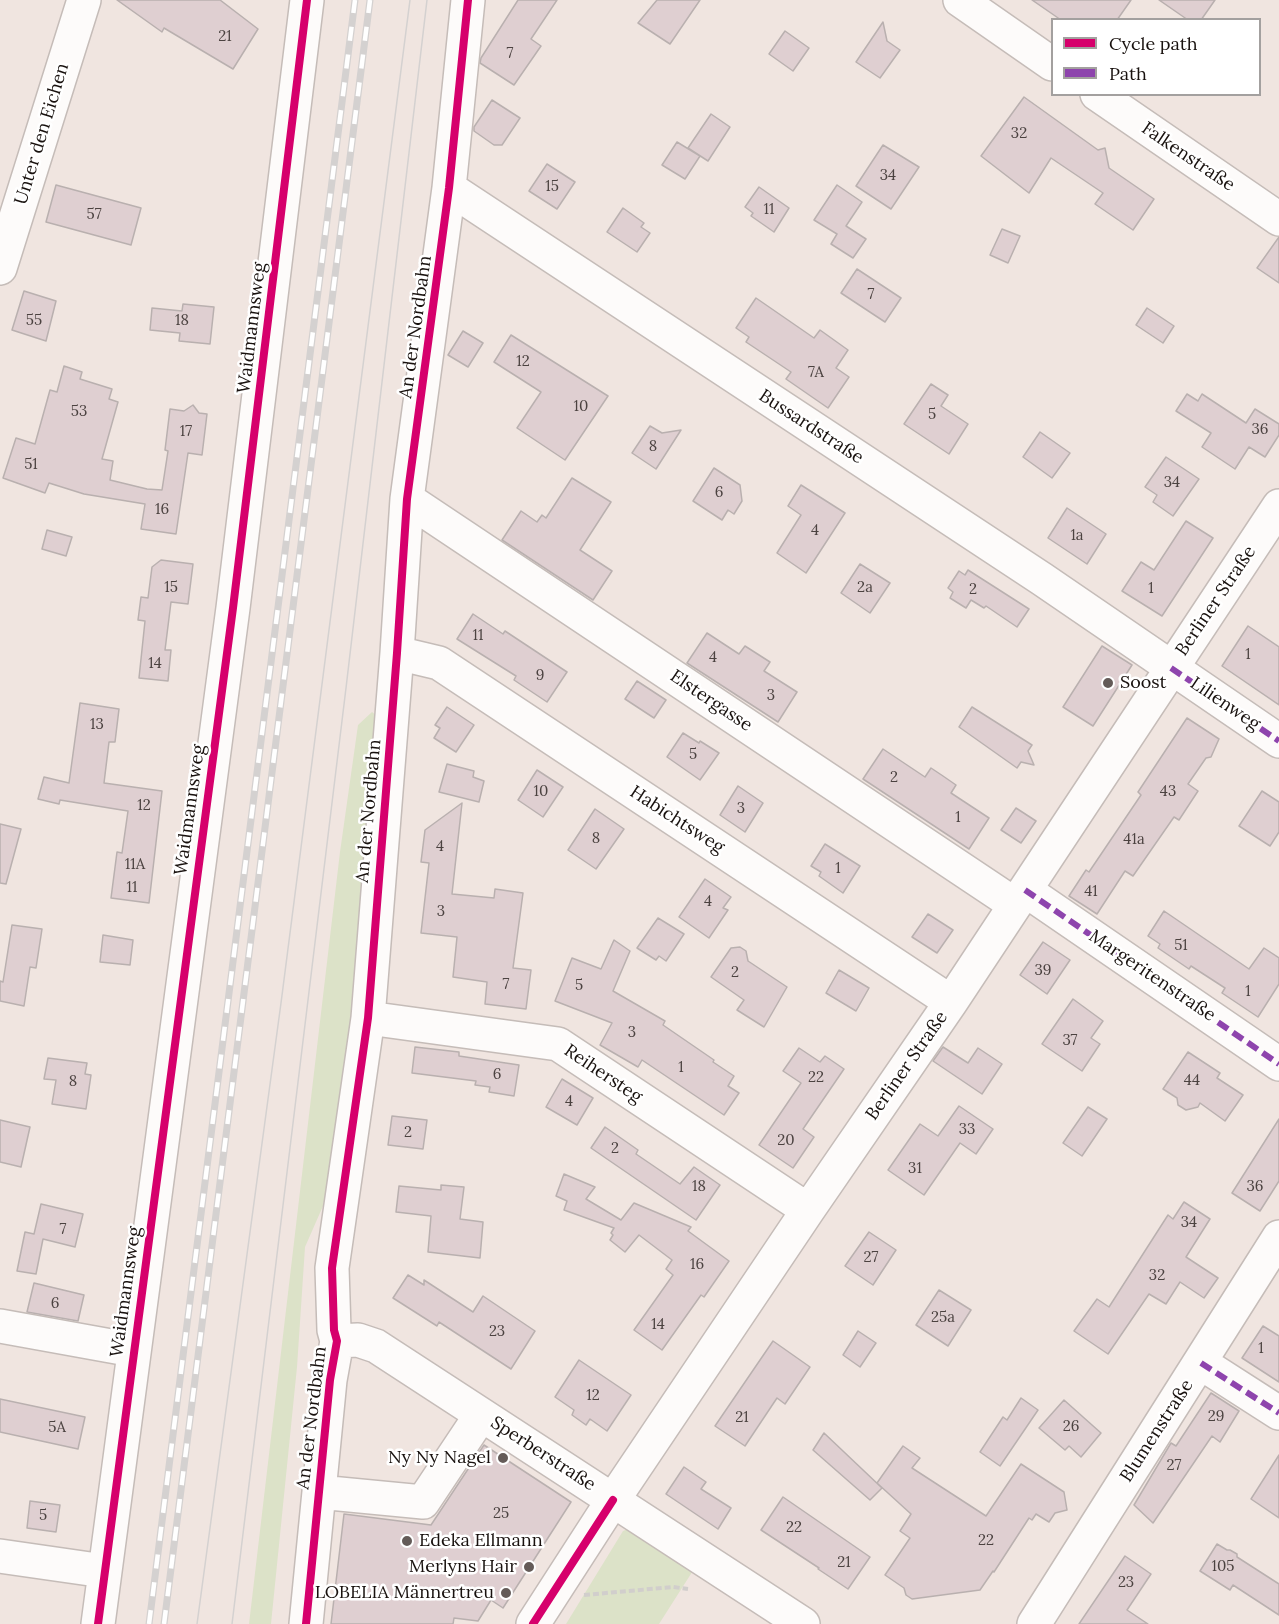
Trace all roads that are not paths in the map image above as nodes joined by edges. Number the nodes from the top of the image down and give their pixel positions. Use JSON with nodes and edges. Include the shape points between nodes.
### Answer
{"nodes":[{"id":1,"x":84,"y":0,"type":"edge"},
{"id":2,"x":307,"y":0,"type":"edge"},
{"id":3,"x":468,"y":0,"type":"edge"},
{"id":4,"x":960,"y":0,"type":"edge"},
{"id":5,"x":1051,"y":63,"type":"edge"},
{"id":6,"x":1100,"y":96,"type":"edge"},
{"id":7,"x":450,"y":188,"type":"junction"},
{"id":8,"x":1279,"y":219,"type":"edge"},
{"id":9,"x":0,"y":268,"type":"edge"},
{"id":10,"x":407,"y":499,"type":"junction"},
{"id":11,"x":1279,"y":506,"type":"edge"},
{"id":12,"x":397,"y":653,"type":"junction"},
{"id":13,"x":1172,"y":668,"type":"junction"},
{"id":14,"x":1279,"y":741,"type":"edge"},
{"id":15,"x":1019,"y":897,"type":"junction"},
{"id":16,"x":951,"y":1002,"type":"junction"},
{"id":17,"x":368,"y":1018,"type":"junction"},
{"id":18,"x":1277,"y":1059,"type":"edge"},
{"id":19,"x":808,"y":1210,"type":"junction"},
{"id":20,"x":1279,"y":1237,"type":"edge"},
{"id":21,"x":0,"y":1326,"type":"edge"},
{"id":22,"x":337,"y":1341,"type":"junction"},
{"id":23,"x":133,"y":1350,"type":"junction"},
{"id":24,"x":1201,"y":1363,"type":"junction"},
{"id":25,"x":1279,"y":1413,"type":"edge"},
{"id":26,"x":481,"y":1415,"type":"junction"},
{"id":27,"x":319,"y":1492,"type":"junction"},
{"id":28,"x":613,"y":1500,"type":"junction"},
{"id":29,"x":0,"y":1556,"type":"edge"},
{"id":30,"x":104,"y":1571,"type":"junction"},
{"id":31,"x":98,"y":1624,"type":"edge"},
{"id":32,"x":306,"y":1624,"type":"edge"},
{"id":33,"x":532,"y":1624,"type":"edge"},
{"id":34,"x":803,"y":1624,"type":"edge"},
{"id":35,"x":1034,"y":1624,"type":"edge"}],
"edges":[{"from":1,"to":9,"type":"street","name":"Unter den Eichen"},
{"from":2,"to":23,"type":"street","name":"Waidmannsweg","via":[[231,620]]},
{"from":3,"to":7,"type":"street","name":"An der Nordbahn"},
{"from":4,"to":5,"type":"street"},
{"from":6,"to":8,"type":"street","name":"Falkenstraße"},
{"from":7,"to":10,"type":"street","name":"An der Nordbahn"},
{"from":7,"to":13,"type":"street","name":"Bussardstraße"},
{"from":10,"to":12,"type":"street","name":"An der Nordbahn"},
{"from":10,"to":15,"type":"street","name":"Elstergasse"},
{"from":11,"to":13,"type":"street","name":"Berliner Straße"},
{"from":12,"to":16,"type":"street","name":"Habichtsweg","via":[[439,663]]},
{"from":12,"to":17,"type":"street","name":"An der Nordbahn"},
{"from":13,"to":14,"type":"street","name":"Lilienweg"},
{"from":13,"to":15,"type":"street","name":"Berliner Straße"},
{"from":15,"to":16,"type":"street","name":"Berliner Straße"},
{"from":15,"to":18,"type":"street","name":"Margeritenstraße"},
{"from":16,"to":19,"type":"street","name":"Berliner Straße"},
{"from":17,"to":19,"type":"street","name":"Reihersteg","via":[[558,1044]]},
{"from":17,"to":22,"type":"street","name":"An der Nordbahn","via":[[332,1268]]},
{"from":19,"to":28,"type":"street","name":"Berliner Straße"},
{"from":20,"to":24,"type":"street","name":"Blumenstraße"},
{"from":21,"to":23,"type":"street","name":"Waidmannsweg"},
{"from":22,"to":26,"type":"street","name":"Sperberstraße","via":[[358,1340],[376,1346]]},
{"from":22,"to":27,"type":"street","name":"An der Nordbahn"},
{"from":23,"to":30,"type":"street","name":"Waidmannsweg"},
{"from":24,"to":25,"type":"street"},
{"from":24,"to":35,"type":"street","name":"Blumenstraße"},
{"from":26,"to":27,"type":"street","via":[[423,1502]]},
{"from":26,"to":28,"type":"street","name":"Sperberstraße"},
{"from":27,"to":32,"type":"street","name":"An der Nordbahn"},
{"from":28,"to":33,"type":"street","name":"Berliner Straße"},
{"from":28,"to":34,"type":"street","name":"Sperberstraße"},
{"from":29,"to":30,"type":"street"},
{"from":30,"to":31,"type":"street","name":"Waidmannsweg"}]}
